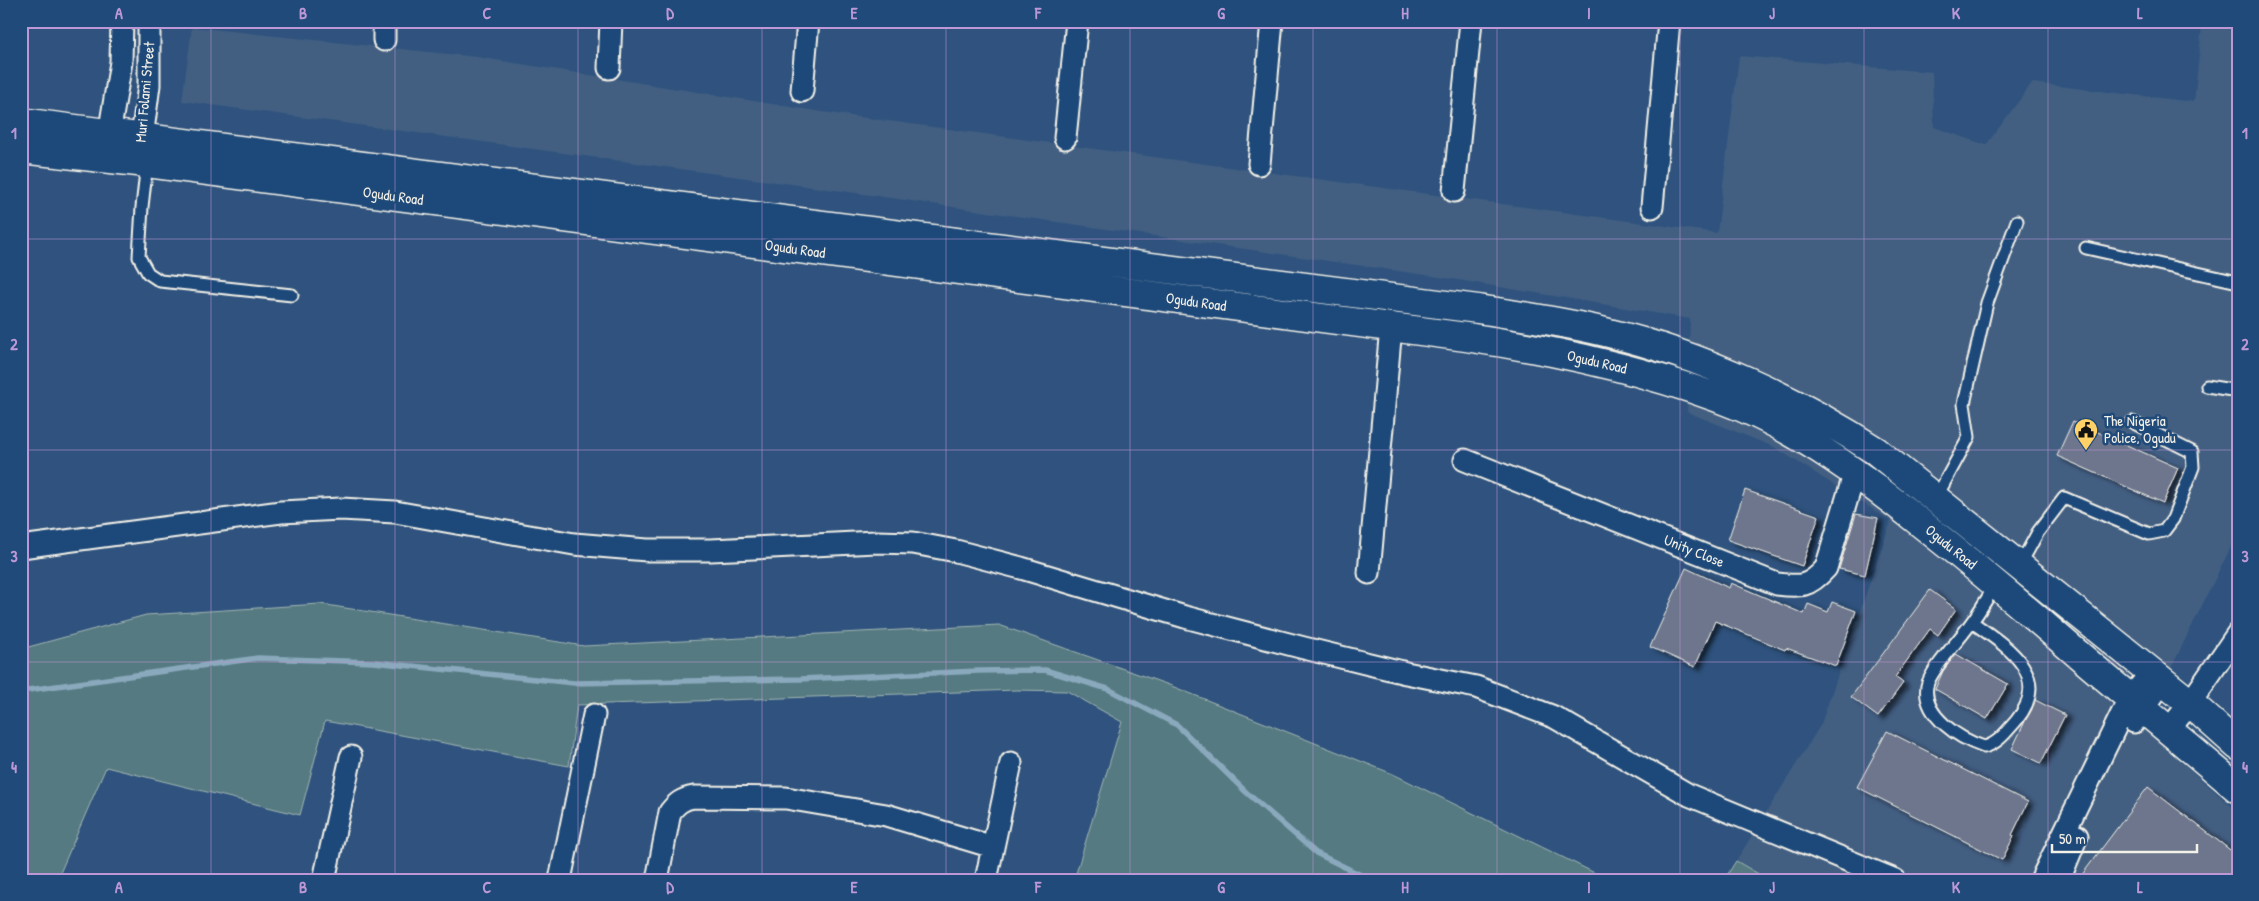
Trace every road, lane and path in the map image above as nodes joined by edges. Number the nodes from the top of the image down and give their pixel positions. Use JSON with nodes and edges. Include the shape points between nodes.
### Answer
{"nodes":[{"id":1,"x":122,"y":21,"type":"edge"},
{"id":2,"x":149,"y":21,"type":"edge"},
{"id":3,"x":611,"y":21,"type":"edge"},
{"id":4,"x":808,"y":21,"type":"edge"},
{"id":5,"x":1077,"y":21,"type":"edge"},
{"id":6,"x":1272,"y":21,"type":"edge"},
{"id":7,"x":1472,"y":21,"type":"edge"},
{"id":8,"x":1668,"y":21,"type":"edge"},
{"id":9,"x":609,"y":68,"type":"dead end"},
{"id":10,"x":802,"y":91,"type":"dead end"},
{"id":11,"x":21,"y":122,"type":"edge"},
{"id":12,"x":1065,"y":138,"type":"dead end"},
{"id":13,"x":108,"y":145,"type":"junction"},
{"id":14,"x":21,"y":148,"type":"edge"},
{"id":15,"x":143,"y":154,"type":"junction"},
{"id":16,"x":1259,"y":164,"type":"dead end"},
{"id":17,"x":1454,"y":191,"type":"dead end"},
{"id":18,"x":1652,"y":207,"type":"dead end"},
{"id":19,"x":2017,"y":221,"type":"dead end"},
{"id":20,"x":2086,"y":248,"type":"dead end"},
{"id":21,"x":1246,"y":279,"type":"junction"},
{"id":22,"x":2238,"y":282,"type":"edge"},
{"id":23,"x":292,"y":295,"type":"dead end"},
{"id":24,"x":1241,"y":308,"type":"junction"},
{"id":25,"x":1391,"y":327,"type":"junction"},
{"id":26,"x":2207,"y":386,"type":"dead end"},
{"id":27,"x":2238,"y":391,"type":"edge"},
{"id":28,"x":2132,"y":422,"type":"dead end"},
{"id":29,"x":1465,"y":460,"type":"dead end"},
{"id":30,"x":1855,"y":472,"type":"junction"},
{"id":31,"x":1936,"y":498,"type":"junction"},
{"id":32,"x":21,"y":547,"type":"edge"},
{"id":33,"x":2019,"y":566,"type":"junction"},
{"id":34,"x":1369,"y":573,"type":"dead end"},
{"id":35,"x":1996,"y":583,"type":"junction"},
{"id":36,"x":1972,"y":622,"type":"junction"},
{"id":37,"x":2238,"y":633,"type":"edge"},
{"id":38,"x":2157,"y":677,"type":"junction"},
{"id":39,"x":2190,"y":703,"type":"junction"},
{"id":40,"x":2136,"y":704,"type":"junction"},
{"id":41,"x":594,"y":715,"type":"dead end"},
{"id":42,"x":2168,"y":731,"type":"junction"},
{"id":43,"x":2237,"y":743,"type":"edge"},
{"id":44,"x":351,"y":757,"type":"dead end"},
{"id":45,"x":1011,"y":763,"type":"dead end"},
{"id":46,"x":2229,"y":782,"type":"edge"},
{"id":47,"x":993,"y":847,"type":"junction"},
{"id":48,"x":324,"y":880,"type":"edge"},
{"id":49,"x":560,"y":880,"type":"edge"},
{"id":50,"x":656,"y":880,"type":"edge"},
{"id":51,"x":986,"y":880,"type":"edge"},
{"id":52,"x":1895,"y":880,"type":"edge"},
{"id":53,"x":2041,"y":880,"type":"edge"},
{"id":54,"x":2059,"y":880,"type":"edge"}],
"edges":[{"from":1,"to":13,"type":"street","via":[[121,62]]},
{"from":2,"to":15,"type":"street","name":"Muri Folami Street","via":[[149,85]]},
{"from":3,"to":9,"type":"street"},
{"from":4,"to":10,"type":"street"},
{"from":5,"to":12,"type":"street"},
{"from":6,"to":16,"type":"street"},
{"from":7,"to":17,"type":"street"},
{"from":8,"to":18,"type":"street"},
{"from":11,"to":13,"type":"main road","name":"Ogudu Road"},
{"from":13,"to":14,"type":"main road","name":"Ogudu Road"},
{"from":13,"to":15,"type":"main road","name":"Ogudu Road"},
{"from":15,"to":21,"type":"main road","name":"Ogudu Road"},
{"from":15,"to":23,"type":"lane","via":[[140,257],[148,273],[160,281]]},
{"from":15,"to":24,"type":"main road","name":"Ogudu Road"},
{"from":19,"to":31,"type":"lane","via":[[1987,303],[1964,404],[1969,437]]},
{"from":20,"to":22,"type":"lane"},
{"from":21,"to":24,"type":"main road"},
{"from":21,"to":31,"type":"main road","name":"Ogudu Road","via":[[1559,322],[1657,347],[1706,364],[1841,428],[1876,450]]},
{"from":24,"to":25,"type":"main road","name":"Ogudu Road"},
{"from":25,"to":30,"type":"main road","name":"Ogudu Road","via":[[1524,345],[1687,387],[1781,427]]},
{"from":25,"to":34,"type":"street"},
{"from":26,"to":27,"type":"lane"},
{"from":28,"to":33,"type":"lane","via":[[2192,452],[2193,467],[2173,520],[2164,530],[2149,534],[2064,498],[2038,532]]},
{"from":29,"to":30,"type":"street","name":"Unity Close","via":[[1777,584],[1794,586],[1806,585],[1826,568]]},
{"from":30,"to":35,"type":"main road","name":"Ogudu Road"},
{"from":31,"to":33,"type":"main road","name":"Ogudu Road"},
{"from":32,"to":52,"type":"street","via":[[281,512],[341,510],[395,512],[574,544],[647,550],[913,543],[1021,568],[1304,648],[1476,687],[1554,717],[1689,795]]},
{"from":33,"to":38,"type":"main road","name":"Ogudu Road"},
{"from":35,"to":36,"type":"lane"},
{"from":35,"to":40,"type":"main road","name":"Ogudu Road"},
{"from":36,"to":36,"type":"lane","via":[[1933,673],[1927,687],[1930,706],[1938,718],[1965,739],[1984,747],[1999,739],[2020,716],[2029,696],[2029,682],[2022,663],[2014,654]]},
{"from":37,"to":39,"type":"street"},
{"from":38,"to":39,"type":"main road","name":"Ogudu Road"},
{"from":38,"to":40,"type":"street"},
{"from":39,"to":42,"type":"street"},
{"from":39,"to":43,"type":"main road","name":"Ogudu Road"},
{"from":40,"to":42,"type":"main road","name":"Ogudu Road"},
{"from":40,"to":53,"type":"street"},
{"from":40,"to":54,"type":"street"},
{"from":41,"to":49,"type":"street"},
{"from":42,"to":46,"type":"main road","name":"Ogudu Road"},
{"from":43,"to":46,"type":"street"},
{"from":44,"to":48,"type":"street"},
{"from":45,"to":47,"type":"street"},
{"from":47,"to":50,"type":"street","via":[[886,815],[786,798],[694,797],[684,798],[670,812]]},
{"from":47,"to":51,"type":"street"}]}
